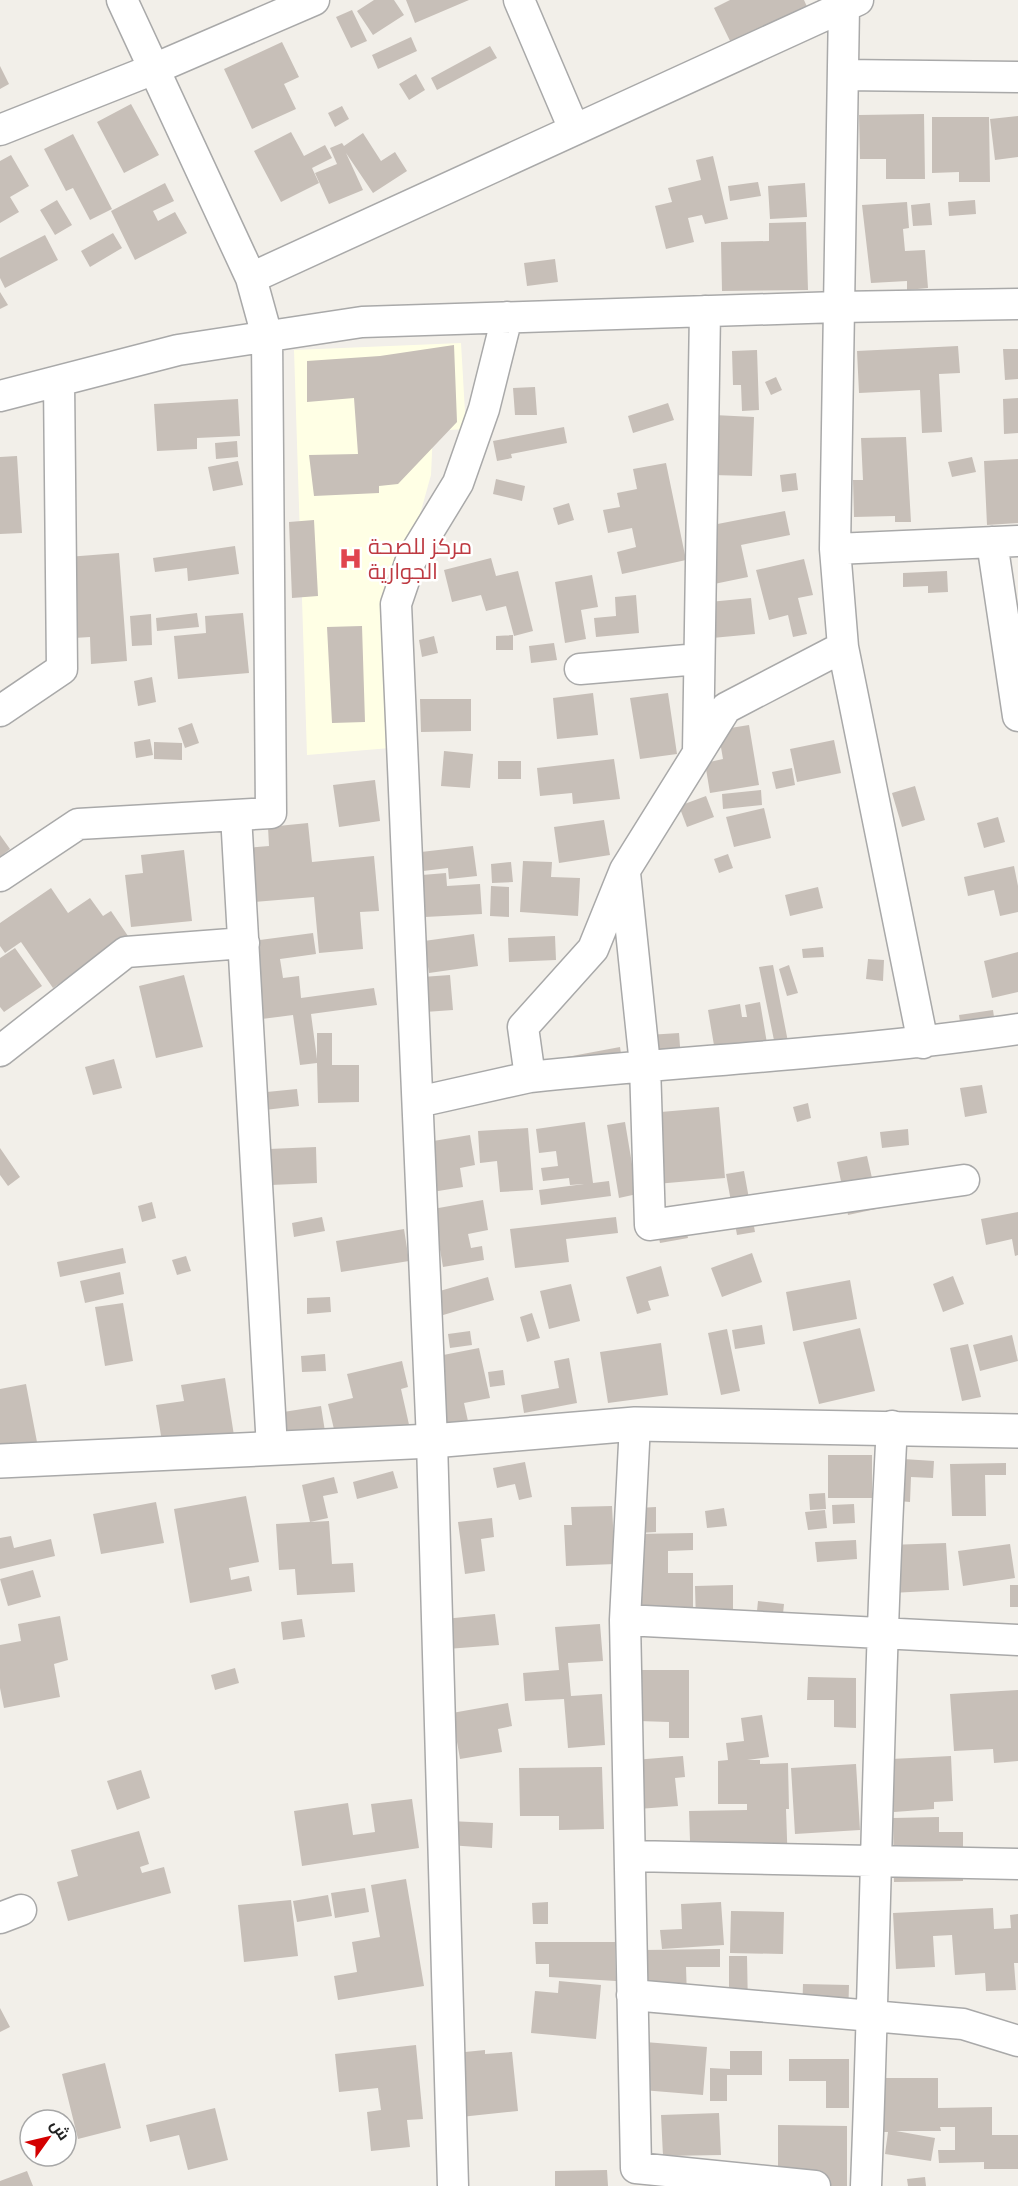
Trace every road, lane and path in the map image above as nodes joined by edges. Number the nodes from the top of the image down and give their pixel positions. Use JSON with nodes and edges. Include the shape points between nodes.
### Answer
{"nodes":[{"id":1,"x":122,"y":0,"type":"edge"},
{"id":2,"x":314,"y":0,"type":"edge"},
{"id":3,"x":519,"y":0,"type":"edge"},
{"id":4,"x":848,"y":2,"type":"edge"},
{"id":5,"x":154,"y":69,"type":"junction"},
{"id":6,"x":843,"y":75,"type":"junction"},
{"id":7,"x":1018,"y":77,"type":"edge"},
{"id":8,"x":574,"y":129,"type":"junction"},
{"id":9,"x":0,"y":130,"type":"edge"},
{"id":10,"x":251,"y":278,"type":"junction"},
{"id":11,"x":1018,"y":304,"type":"edge"},
{"id":12,"x":838,"y":306,"type":"junction"},
{"id":13,"x":705,"y":311,"type":"junction"},
{"id":14,"x":507,"y":317,"type":"junction"},
{"id":15,"x":267,"y":336,"type":"junction"},
{"id":16,"x":59,"y":381,"type":"junction"},
{"id":17,"x":0,"y":396,"type":"edge"},
{"id":18,"x":1005,"y":542,"type":"edge"},
{"id":19,"x":835,"y":549,"type":"junction"},
{"id":20,"x":843,"y":647,"type":"junction"},
{"id":21,"x":699,"y":659,"type":"junction"},
{"id":22,"x":580,"y":669,"type":"dead end"},
{"id":23,"x":0,"y":711,"type":"edge"},
{"id":24,"x":1018,"y":716,"type":"edge"},
{"id":25,"x":698,"y":753,"type":"junction"},
{"id":26,"x":236,"y":815,"type":"junction"},
{"id":27,"x":625,"y":870,"type":"junction"},
{"id":28,"x":0,"y":876,"type":"edge"},
{"id":29,"x":244,"y":943,"type":"junction"},
{"id":30,"x":1018,"y":1029,"type":"edge"},
{"id":31,"x":923,"y":1043,"type":"junction"},
{"id":32,"x":0,"y":1050,"type":"edge"},
{"id":33,"x":645,"y":1065,"type":"junction"},
{"id":34,"x":530,"y":1077,"type":"junction"},
{"id":35,"x":418,"y":1102,"type":"junction"},
{"id":36,"x":964,"y":1180,"type":"dead end"},
{"id":37,"x":635,"y":1424,"type":"junction"},
{"id":38,"x":892,"y":1426,"type":"junction"},
{"id":39,"x":1018,"y":1431,"type":"edge"},
{"id":40,"x":432,"y":1441,"type":"junction"},
{"id":41,"x":272,"y":1449,"type":"junction"},
{"id":42,"x":0,"y":1461,"type":"edge"},
{"id":43,"x":625,"y":1620,"type":"junction"},
{"id":44,"x":881,"y":1631,"type":"junction"},
{"id":45,"x":1018,"y":1640,"type":"edge"},
{"id":46,"x":630,"y":1856,"type":"junction"},
{"id":47,"x":878,"y":1859,"type":"junction"},
{"id":48,"x":1018,"y":1864,"type":"edge"},
{"id":49,"x":632,"y":1995,"type":"junction"},
{"id":50,"x":873,"y":2016,"type":"junction"},
{"id":51,"x":1018,"y":2041,"type":"edge"},
{"id":52,"x":453,"y":2186,"type":"edge"},
{"id":53,"x":815,"y":2186,"type":"edge"},
{"id":54,"x":866,"y":2186,"type":"edge"}],
"edges":[{"from":1,"to":5,"type":"street"},
{"from":2,"to":5,"type":"street"},
{"from":3,"to":8,"type":"street"},
{"from":4,"to":6,"type":"street"},
{"from":4,"to":8,"type":"street"},
{"from":5,"to":9,"type":"street"},
{"from":5,"to":10,"type":"street"},
{"from":6,"to":7,"type":"street"},
{"from":6,"to":12,"type":"street"},
{"from":8,"to":10,"type":"street"},
{"from":10,"to":15,"type":"street"},
{"from":11,"to":12,"type":"street"},
{"from":12,"to":13,"type":"street"},
{"from":12,"to":19,"type":"street"},
{"from":13,"to":14,"type":"street"},
{"from":13,"to":21,"type":"street"},
{"from":14,"to":15,"type":"street","via":[[362,322]]},
{"from":14,"to":35,"type":"street","via":[[484,409],[458,483],[411,560],[396,604]]},
{"from":15,"to":16,"type":"street","via":[[178,350]]},
{"from":15,"to":26,"type":"street","via":[[271,813]]},
{"from":16,"to":17,"type":"street"},
{"from":16,"to":23,"type":"street","via":[[62,669]]},
{"from":18,"to":19,"type":"street"},
{"from":18,"to":24,"type":"street"},
{"from":19,"to":20,"type":"street"},
{"from":20,"to":25,"type":"street","via":[[726,708]]},
{"from":20,"to":31,"type":"street"},
{"from":21,"to":22,"type":"street"},
{"from":21,"to":25,"type":"street"},
{"from":25,"to":27,"type":"street"},
{"from":26,"to":28,"type":"street","via":[[78,824]]},
{"from":26,"to":29,"type":"street"},
{"from":27,"to":33,"type":"street"},
{"from":27,"to":34,"type":"street","via":[[593,949],[524,1027]]},
{"from":29,"to":32,"type":"street","via":[[126,952]]},
{"from":29,"to":41,"type":"street"},
{"from":30,"to":31,"type":"street"},
{"from":31,"to":33,"type":"street"},
{"from":33,"to":34,"type":"street"},
{"from":33,"to":36,"type":"street","via":[[651,1225]]},
{"from":34,"to":35,"type":"street"},
{"from":35,"to":40,"type":"street"},
{"from":37,"to":38,"type":"street"},
{"from":37,"to":40,"type":"street"},
{"from":37,"to":43,"type":"street"},
{"from":38,"to":39,"type":"street"},
{"from":38,"to":44,"type":"street"},
{"from":40,"to":41,"type":"street"},
{"from":40,"to":52,"type":"street"},
{"from":41,"to":42,"type":"street"},
{"from":43,"to":44,"type":"street"},
{"from":43,"to":46,"type":"street"},
{"from":44,"to":45,"type":"street"},
{"from":44,"to":47,"type":"street"},
{"from":46,"to":47,"type":"street"},
{"from":46,"to":49,"type":"street"},
{"from":47,"to":48,"type":"street"},
{"from":47,"to":50,"type":"street"},
{"from":49,"to":50,"type":"street"},
{"from":49,"to":53,"type":"street","via":[[636,2168]]},
{"from":50,"to":51,"type":"street","via":[[963,2024]]},
{"from":50,"to":54,"type":"street"}]}
